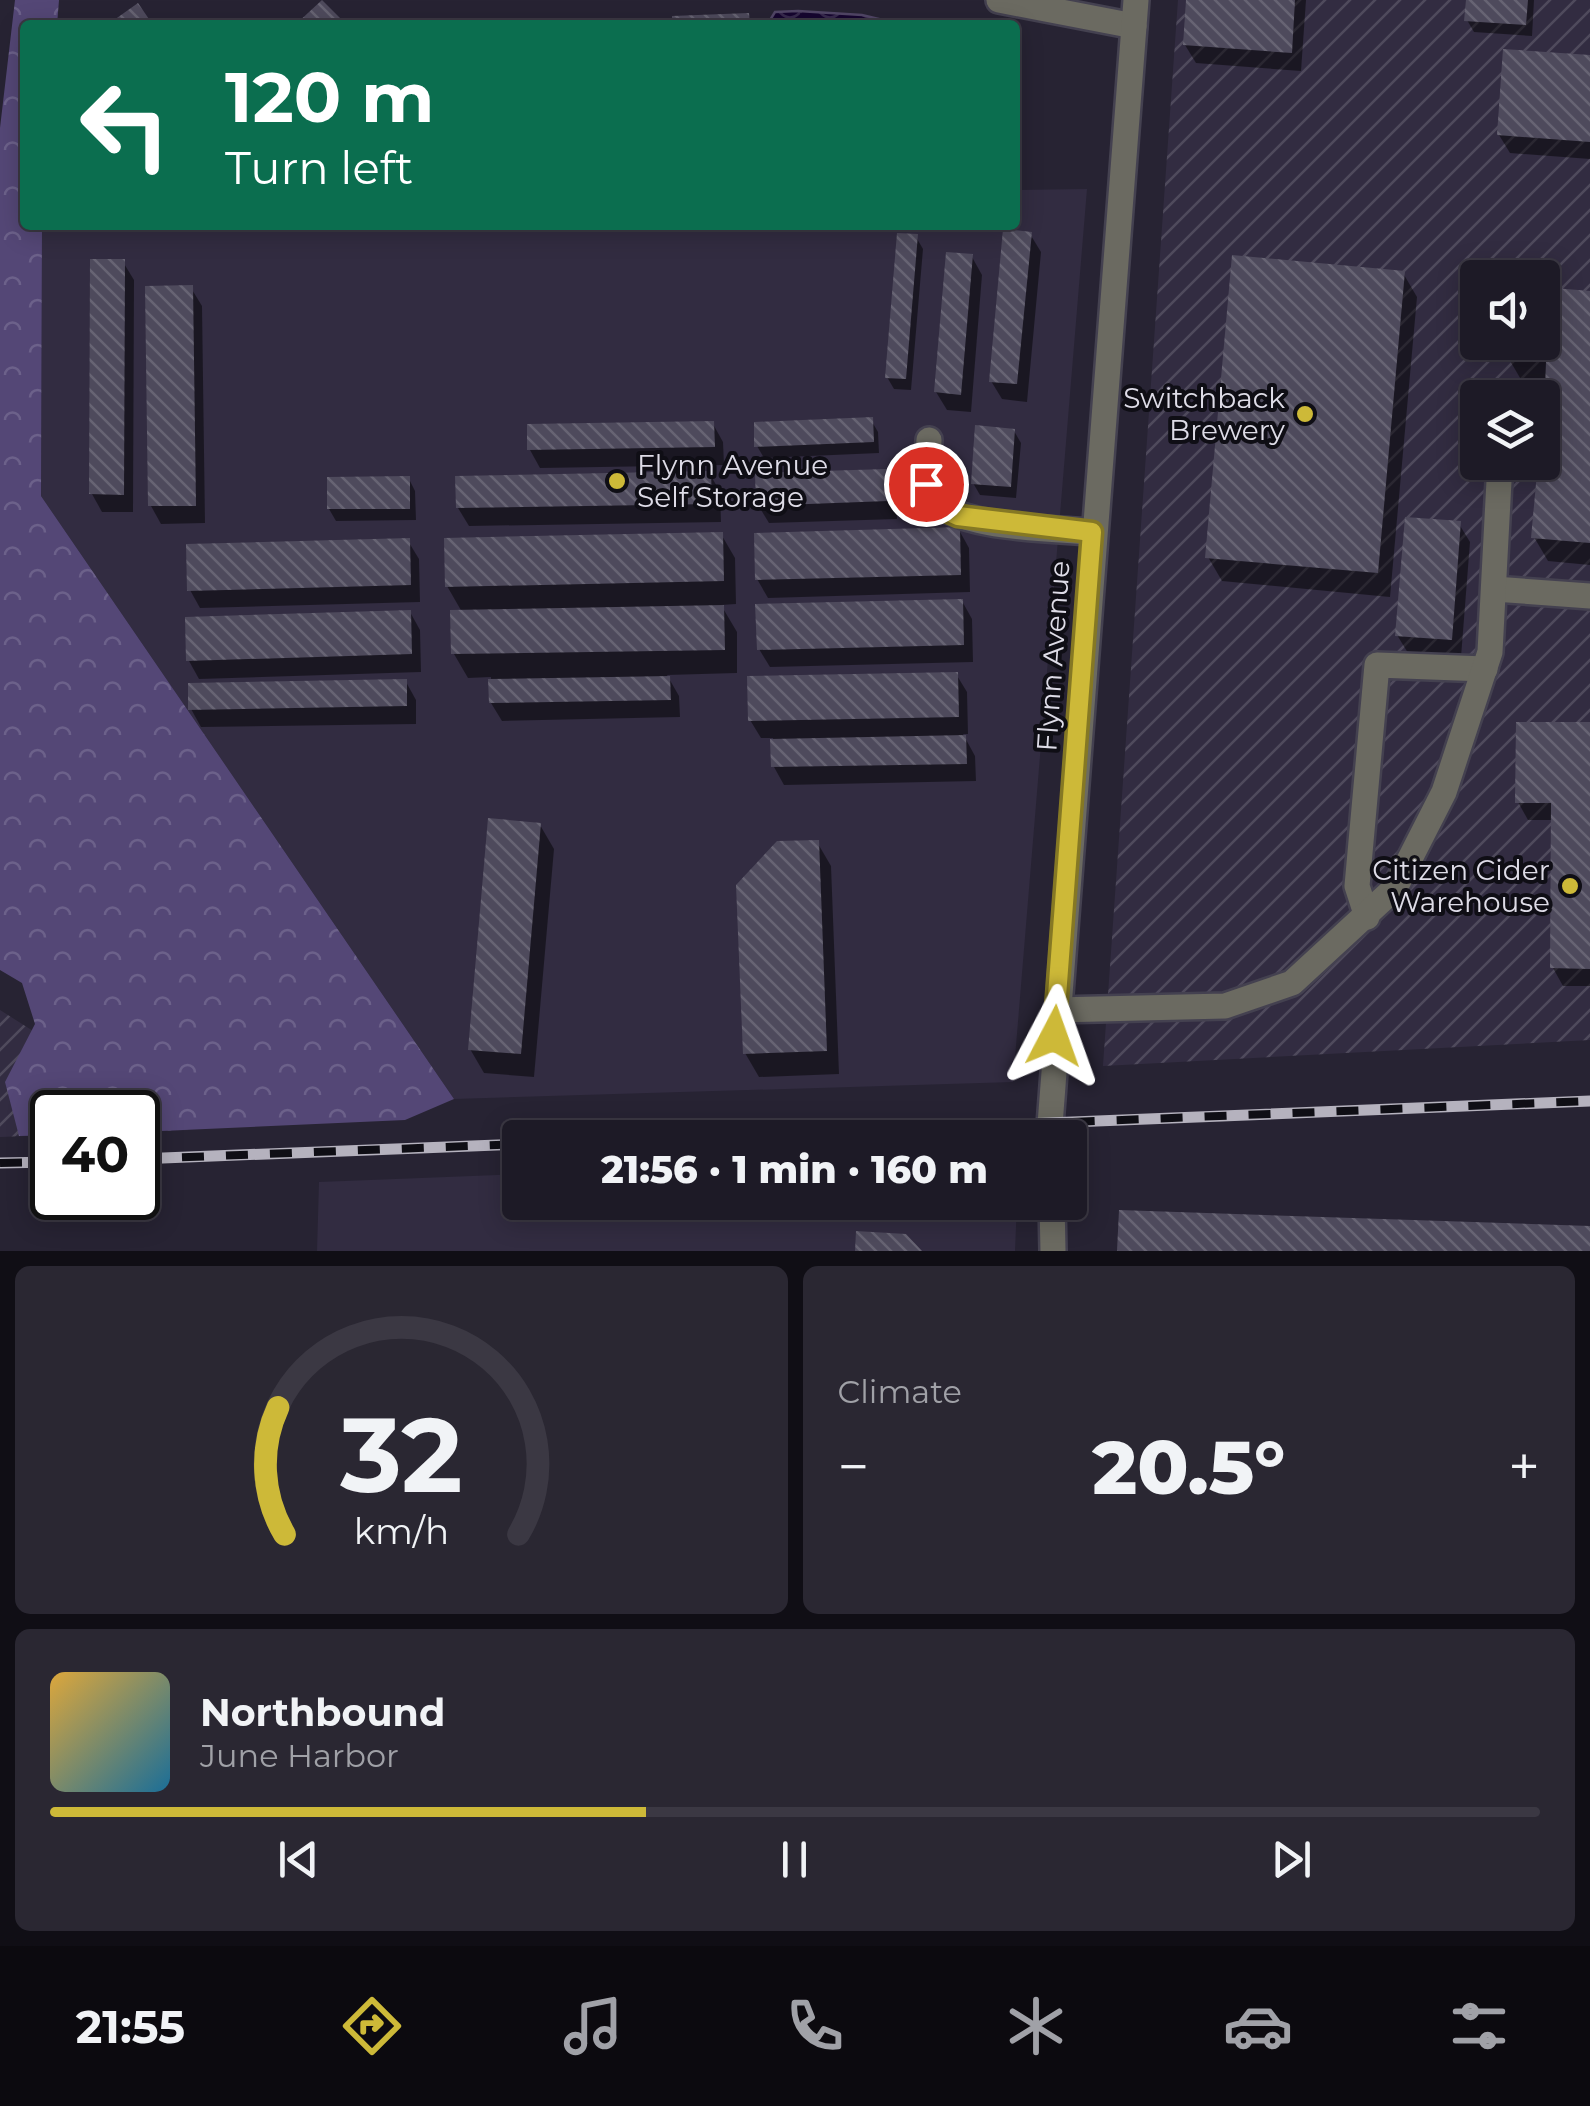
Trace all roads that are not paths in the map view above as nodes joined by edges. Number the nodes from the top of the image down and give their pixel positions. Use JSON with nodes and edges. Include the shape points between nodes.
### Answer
{"nodes":[{"id":1,"x":999,"y":0,"type":"edge"},
{"id":2,"x":1135,"y":13,"type":"edge"},
{"id":3,"x":929,"y":440,"type":"dead end"},
{"id":4,"x":1499,"y":480,"type":"edge"},
{"id":5,"x":1092,"y":532,"type":"junction"},
{"id":6,"x":1494,"y":589,"type":"junction"},
{"id":7,"x":1590,"y":596,"type":"edge"},
{"id":8,"x":1485,"y":669,"type":"junction"},
{"id":9,"x":1367,"y":917,"type":"junction"},
{"id":10,"x":1056,"y":1010,"type":"junction"},
{"id":11,"x":1051,"y":1120,"type":"edge"},
{"id":12,"x":1052,"y":1220,"type":"edge"},
{"id":13,"x":1053,"y":1251,"type":"edge"}],
"edges":[{"from":1,"to":2,"type":"street"},
{"from":2,"to":5,"type":"street","name":"Flynn Avenue"},
{"from":3,"to":5,"type":"street","via":[[926,484],[940,508],[1012,525]]},
{"from":4,"to":6,"type":"street"},
{"from":5,"to":10,"type":"street","name":"Flynn Avenue"},
{"from":6,"to":7,"type":"street"},
{"from":6,"to":8,"type":"street"},
{"from":8,"to":9,"type":"street","via":[[1444,792],[1395,888]]},
{"from":8,"to":9,"type":"street","via":[[1377,664],[1357,886]]},
{"from":9,"to":10,"type":"street","via":[[1292,983],[1224,1006]]},
{"from":10,"to":11,"type":"street","name":"Flynn Avenue"},
{"from":12,"to":13,"type":"street"}]}
